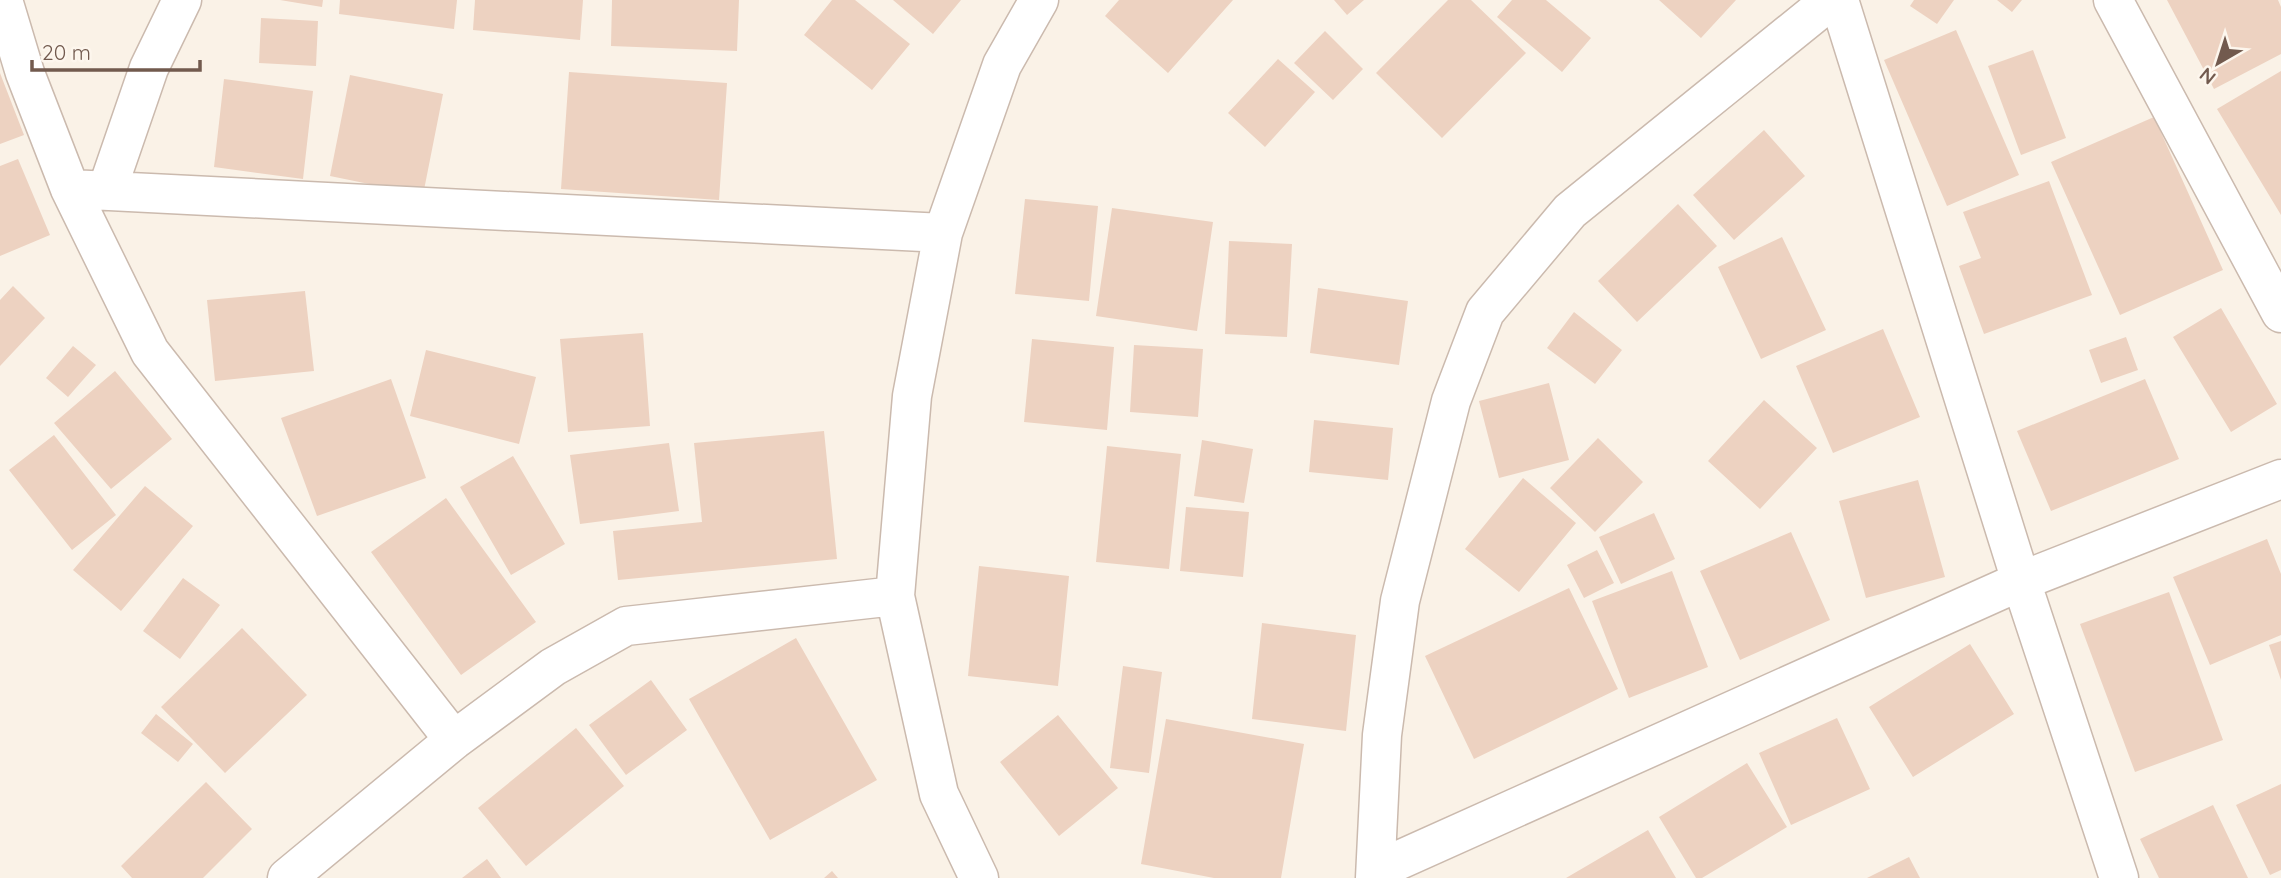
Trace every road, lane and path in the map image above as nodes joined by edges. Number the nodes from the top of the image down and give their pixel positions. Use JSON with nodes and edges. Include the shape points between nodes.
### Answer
{"nodes":[{"id":1,"x":3,"y":0,"type":"edge"},
{"id":2,"x":182,"y":0,"type":"edge"},
{"id":3,"x":1039,"y":0,"type":"edge"},
{"id":4,"x":1831,"y":0,"type":"edge"},
{"id":5,"x":1839,"y":0,"type":"edge"},
{"id":6,"x":2113,"y":0,"type":"edge"},
{"id":7,"x":70,"y":189,"type":"junction"},
{"id":8,"x":107,"y":190,"type":"junction"},
{"id":9,"x":943,"y":233,"type":"junction"},
{"id":10,"x":2281,"y":313,"type":"edge"},
{"id":11,"x":2281,"y":479,"type":"edge"},
{"id":12,"x":2021,"y":581,"type":"junction"},
{"id":13,"x":895,"y":596,"type":"junction"},
{"id":14,"x":454,"y":740,"type":"junction"},
{"id":15,"x":1376,"y":874,"type":"edge"},
{"id":16,"x":286,"y":878,"type":"edge"},
{"id":17,"x":979,"y":878,"type":"edge"},
{"id":18,"x":2119,"y":878,"type":"edge"}],
"edges":[{"from":1,"to":7,"type":"street","via":[[25,73]]},
{"from":2,"to":8,"type":"street","via":[[149,68]]},
{"from":3,"to":9,"type":"street","via":[[1002,65]]},
{"from":4,"to":15,"type":"street","via":[[1570,211],[1485,312],[1451,401],[1400,601],[1382,735]]},
{"from":5,"to":12,"type":"street"},
{"from":6,"to":10,"type":"street"},
{"from":7,"to":8,"type":"street"},
{"from":7,"to":14,"type":"street","via":[[150,352]]},
{"from":8,"to":9,"type":"street"},
{"from":9,"to":13,"type":"street","via":[[912,396]]},
{"from":11,"to":12,"type":"street"},
{"from":12,"to":15,"type":"street"},
{"from":12,"to":18,"type":"street"},
{"from":13,"to":14,"type":"street","via":[[626,626],[553,667]]},
{"from":13,"to":17,"type":"street","via":[[939,794]]},
{"from":14,"to":16,"type":"street"}]}
